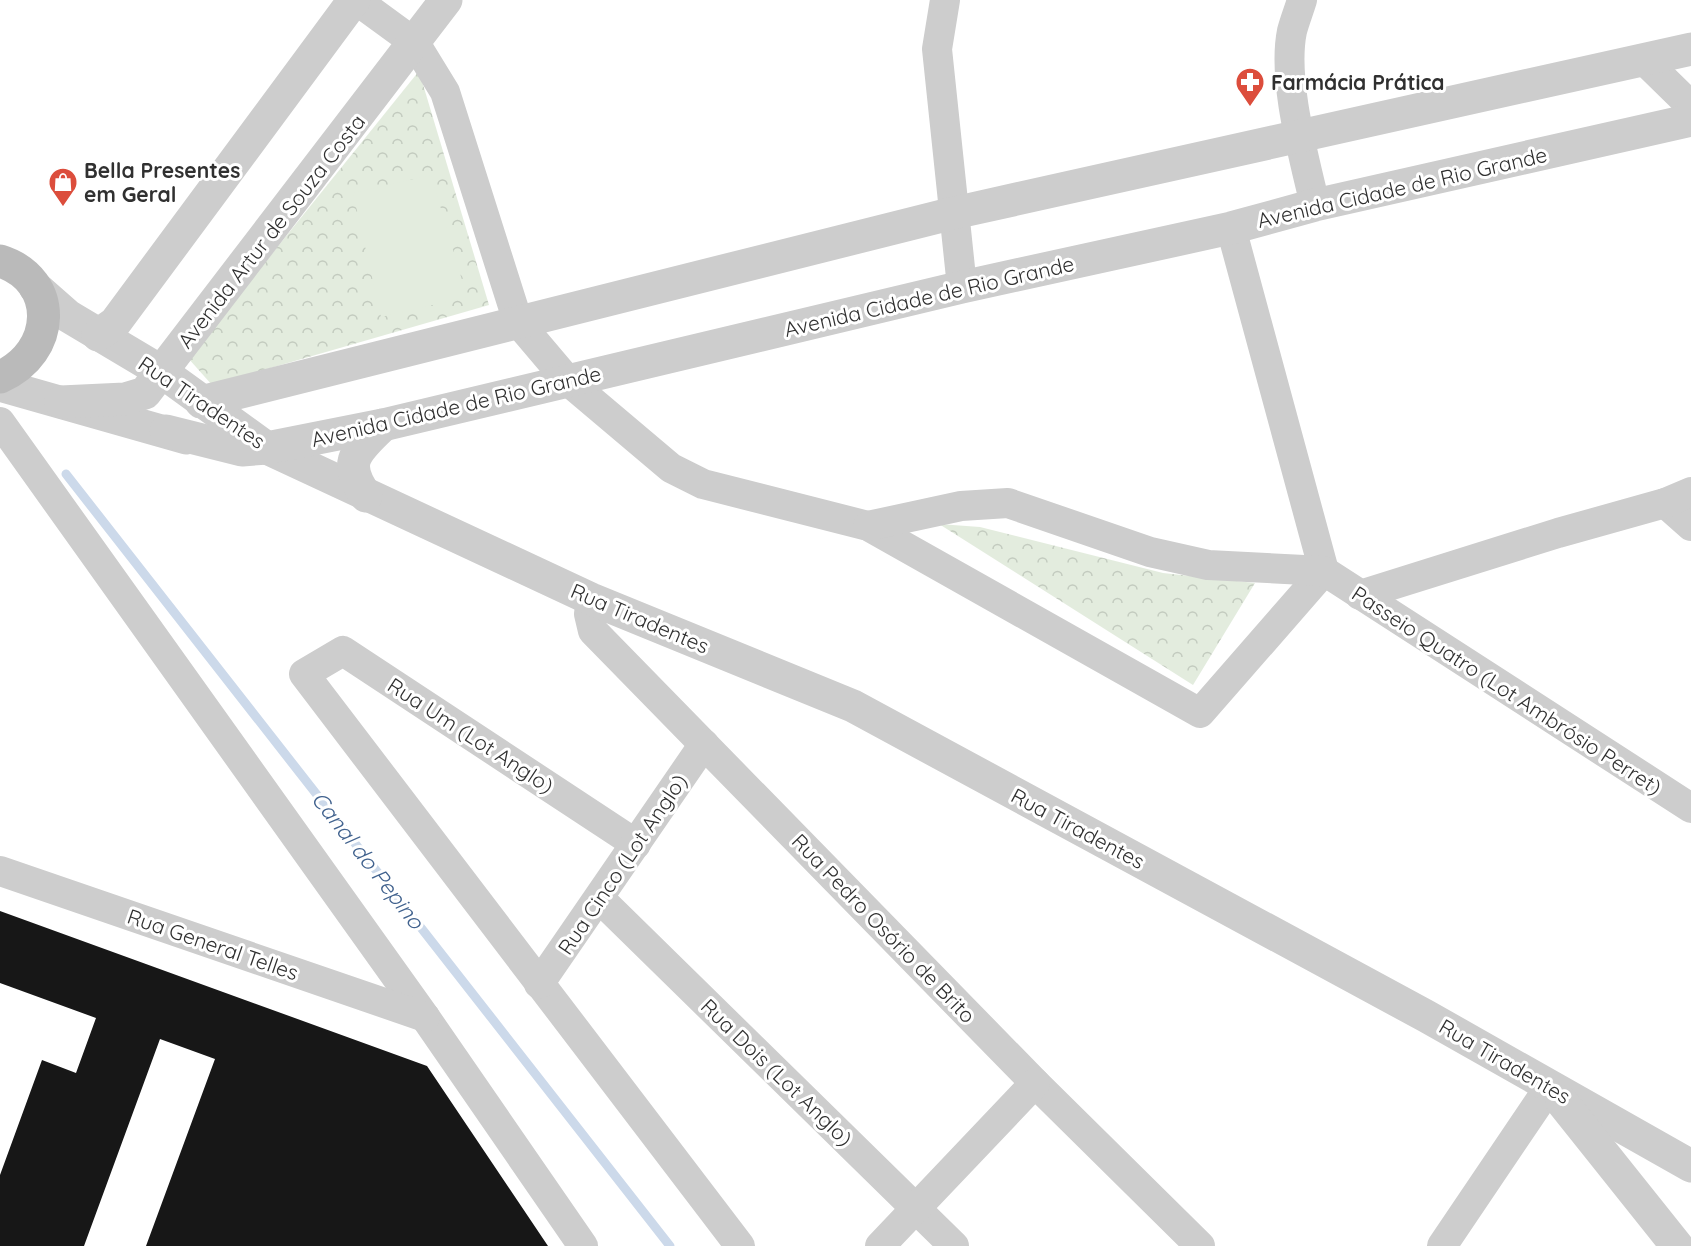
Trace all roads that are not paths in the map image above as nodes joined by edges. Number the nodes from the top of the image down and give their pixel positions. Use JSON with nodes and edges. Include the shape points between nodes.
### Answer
{"nodes":[{"id":1,"x":355,"y":0,"type":"edge"},
{"id":2,"x":446,"y":0,"type":"edge"},
{"id":3,"x":945,"y":0,"type":"edge"},
{"id":4,"x":1302,"y":0,"type":"edge"},
{"id":5,"x":415,"y":43,"type":"junction"},
{"id":6,"x":1691,"y":48,"type":"edge"},
{"id":7,"x":1644,"y":60,"type":"junction"},
{"id":8,"x":1691,"y":106,"type":"edge"},
{"id":9,"x":1691,"y":120,"type":"edge"},
{"id":10,"x":1299,"y":137,"type":"junction"},
{"id":11,"x":1315,"y":205,"type":"junction"},
{"id":12,"x":954,"y":213,"type":"junction"},
{"id":13,"x":1232,"y":228,"type":"junction"},
{"id":14,"x":0,"y":248,"type":"edge"},
{"id":15,"x":20,"y":274,"type":"edge"},
{"id":16,"x":962,"y":286,"type":"junction"},
{"id":17,"x":518,"y":322,"type":"junction"},
{"id":18,"x":98,"y":335,"type":"junction"},
{"id":19,"x":162,"y":372,"type":"junction"},
{"id":20,"x":0,"y":377,"type":"edge"},
{"id":21,"x":568,"y":381,"type":"junction"},
{"id":22,"x":0,"y":385,"type":"edge"},
{"id":23,"x":61,"y":402,"type":"junction"},
{"id":24,"x":201,"y":402,"type":"junction"},
{"id":25,"x":0,"y":422,"type":"edge"},
{"id":26,"x":383,"y":425,"type":"junction"},
{"id":27,"x":166,"y":431,"type":"junction"},
{"id":28,"x":267,"y":448,"type":"junction"},
{"id":29,"x":366,"y":496,"type":"junction"},
{"id":30,"x":1678,"y":498,"type":"edge"},
{"id":31,"x":868,"y":526,"type":"junction"},
{"id":32,"x":1691,"y":526,"type":"edge"},
{"id":33,"x":445,"y":531,"type":"junction"},
{"id":34,"x":1324,"y":572,"type":"junction"},
{"id":35,"x":1360,"y":595,"type":"junction"},
{"id":36,"x":591,"y":598,"type":"junction"},
{"id":37,"x":704,"y":744,"type":"junction"},
{"id":38,"x":1691,"y":808,"type":"edge"},
{"id":39,"x":636,"y":844,"type":"junction"},
{"id":40,"x":0,"y":871,"type":"edge"},
{"id":41,"x":600,"y":899,"type":"junction"},
{"id":42,"x":539,"y":984,"type":"junction"},
{"id":43,"x":425,"y":1017,"type":"junction"},
{"id":44,"x":1035,"y":1083,"type":"junction"},
{"id":45,"x":1550,"y":1086,"type":"junction"},
{"id":46,"x":1691,"y":1166,"type":"edge"},
{"id":47,"x":917,"y":1209,"type":"junction"},
{"id":48,"x":583,"y":1246,"type":"edge"},
{"id":49,"x":740,"y":1246,"type":"edge"},
{"id":50,"x":880,"y":1246,"type":"edge"},
{"id":51,"x":954,"y":1246,"type":"edge"},
{"id":52,"x":1200,"y":1246,"type":"edge"},
{"id":53,"x":1442,"y":1246,"type":"edge"},
{"id":54,"x":1677,"y":1246,"type":"edge"}],
"edges":[{"from":1,"to":5,"type":"street"},
{"from":1,"to":18,"type":"street","via":[[115,323]]},
{"from":2,"to":5,"type":"street","name":"Avenida Artur de Souza Costa"},
{"from":3,"to":12,"type":"street","via":[[937,49]]},
{"from":4,"to":10,"type":"street","via":[[1292,32],[1291,74]]},
{"from":5,"to":17,"type":"street","via":[[445,92]]},
{"from":5,"to":19,"type":"street","name":"Avenida Artur de Souza Costa"},
{"from":6,"to":7,"type":"street"},
{"from":7,"to":8,"type":"street"},
{"from":7,"to":10,"type":"street"},
{"from":9,"to":11,"type":"street","name":"Avenida Cidade de Rio Grande"},
{"from":10,"to":11,"type":"street"},
{"from":10,"to":12,"type":"street"},
{"from":11,"to":13,"type":"street","name":"Avenida Cidade de Rio Grande"},
{"from":12,"to":16,"type":"street"},
{"from":12,"to":17,"type":"street"},
{"from":13,"to":16,"type":"street","name":"Avenida Cidade de Rio Grande"},
{"from":13,"to":34,"type":"street"},
{"from":14,"to":15,"type":"main road"},
{"from":15,"to":18,"type":"street","name":"Rua Tiradentes","via":[[68,316]]},
{"from":15,"to":20,"type":"main road","via":[[42,304],[44,323],[40,342],[30,358]]},
{"from":16,"to":21,"type":"street","name":"Avenida Cidade de Rio Grande"},
{"from":17,"to":21,"type":"street"},
{"from":17,"to":24,"type":"street"},
{"from":18,"to":19,"type":"street","name":"Rua Tiradentes"},
{"from":19,"to":23,"type":"street","name":"Avenida Artur de Souza Costa","via":[[145,393],[125,399]]},
{"from":19,"to":24,"type":"street","name":"Rua Tiradentes"},
{"from":21,"to":26,"type":"street","name":"Avenida Cidade de Rio Grande"},
{"from":21,"to":31,"type":"street","via":[[671,468],[703,484]]},
{"from":22,"to":23,"type":"street","name":"Rua Tiradentes"},
{"from":23,"to":27,"type":"street","name":"Rua Tiradentes"},
{"from":24,"to":28,"type":"street","name":"Rua Tiradentes"},
{"from":25,"to":43,"type":"street"},
{"from":26,"to":28,"type":"street","name":"Avenida Cidade de Rio Grande"},
{"from":26,"to":29,"type":"street","via":[[359,449],[352,468],[354,479]]},
{"from":27,"to":28,"type":"street","name":"Avenida Cidade de Rio Grande","via":[[242,450]]},
{"from":27,"to":33,"type":"street","name":"Rua Tiradentes"},
{"from":28,"to":29,"type":"street","name":"Rua Tiradentes"},
{"from":29,"to":33,"type":"street","name":"Rua Tiradentes"},
{"from":30,"to":32,"type":"street"},
{"from":30,"to":35,"type":"street"},
{"from":31,"to":34,"type":"street","via":[[961,506],[1008,503],[1161,555],[1208,565]]},
{"from":31,"to":34,"type":"street","via":[[1200,713]]},
{"from":33,"to":36,"type":"street","name":"Rua Tiradentes"},
{"from":34,"to":35,"type":"street","name":"Passeio Quatro (Lot Ambrósio Perret)"},
{"from":35,"to":38,"type":"street","name":"Passeio Quatro (Lot Ambrósio Perret)"},
{"from":36,"to":37,"type":"street","name":"Rua Pedro Osório de Brito","via":[[593,631]]},
{"from":36,"to":45,"type":"street","name":"Rua Tiradentes","via":[[852,706]]},
{"from":37,"to":39,"type":"street","name":"Rua Cinco (Lot Anglo)"},
{"from":37,"to":44,"type":"street","name":"Rua Pedro Osório de Brito"},
{"from":39,"to":41,"type":"street","name":"Rua Cinco (Lot Anglo)"},
{"from":39,"to":42,"type":"street","name":"Rua Um (Lot Anglo)","via":[[343,651],[304,674]]},
{"from":40,"to":43,"type":"street","name":"Rua General Telles"},
{"from":41,"to":42,"type":"street","name":"Rua Cinco (Lot Anglo)"},
{"from":41,"to":47,"type":"street","name":"Rua Dois (Lot Anglo)"},
{"from":42,"to":49,"type":"street"},
{"from":43,"to":48,"type":"street"},
{"from":44,"to":47,"type":"street"},
{"from":44,"to":52,"type":"street","name":"Rua Pedro Osório de Brito"},
{"from":45,"to":46,"type":"street","name":"Rua Tiradentes"},
{"from":45,"to":53,"type":"street"},
{"from":45,"to":54,"type":"street"},
{"from":47,"to":50,"type":"street"},
{"from":47,"to":51,"type":"street","name":"Rua Dois (Lot Anglo)"}]}
